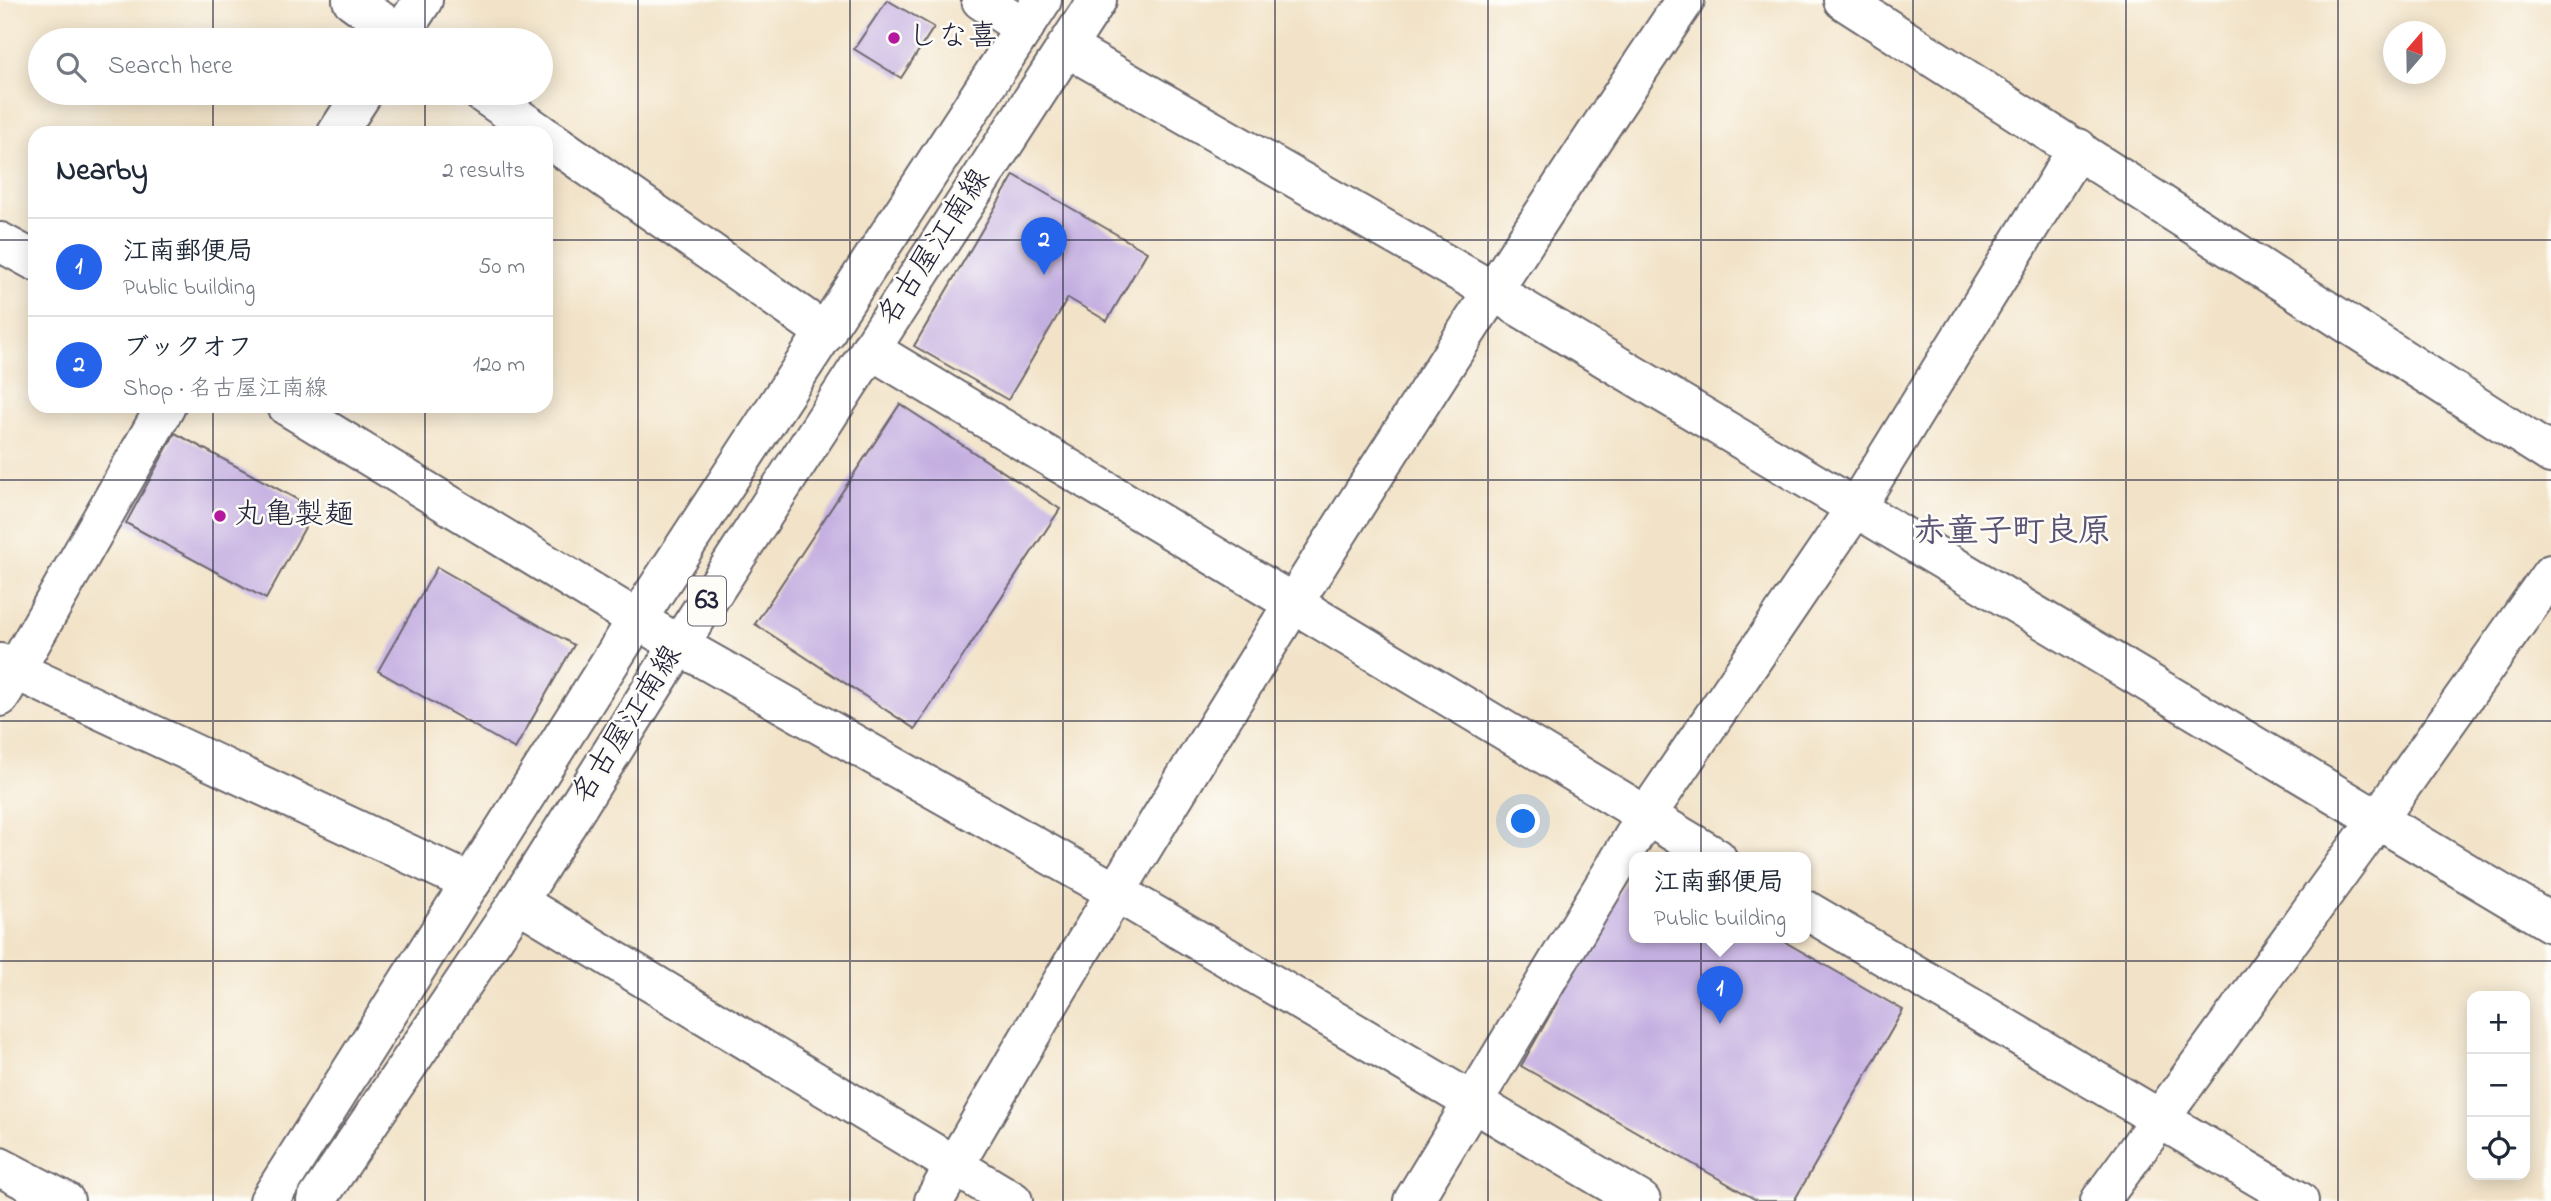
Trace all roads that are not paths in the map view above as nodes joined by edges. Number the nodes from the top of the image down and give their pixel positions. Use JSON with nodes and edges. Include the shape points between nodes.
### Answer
{"nodes":[{"id":1,"x":352,"y":0,"type":"edge"},
{"id":2,"x":423,"y":0,"type":"edge"},
{"id":3,"x":981,"y":0,"type":"edge"},
{"id":4,"x":1097,"y":0,"type":"edge"},
{"id":5,"x":1685,"y":0,"type":"edge"},
{"id":6,"x":1843,"y":0,"type":"edge"},
{"id":7,"x":1033,"y":14,"type":"edge"},
{"id":8,"x":387,"y":28,"type":"edge"},
{"id":9,"x":407,"y":28,"type":"edge"},
{"id":10,"x":1066,"y":47,"type":"junction"},
{"id":11,"x":355,"y":105,"type":"edge"},
{"id":12,"x":499,"y":105,"type":"edge"},
{"id":13,"x":342,"y":126,"type":"edge"},
{"id":14,"x":530,"y":126,"type":"edge"},
{"id":15,"x":553,"y":142,"type":"edge"},
{"id":16,"x":2078,"y":148,"type":"junction"},
{"id":17,"x":0,"y":242,"type":"edge"},
{"id":18,"x":28,"y":257,"type":"edge"},
{"id":19,"x":1491,"y":290,"type":"junction"},
{"id":20,"x":826,"y":332,"type":"junction"},
{"id":21,"x":870,"y":349,"type":"junction"},
{"id":22,"x":162,"y":413,"type":"edge"},
{"id":23,"x":299,"y":413,"type":"edge"},
{"id":24,"x":2551,"y":454,"type":"edge"},
{"id":25,"x":1856,"y":507,"type":"junction"},
{"id":26,"x":2551,"y":574,"type":"edge"},
{"id":27,"x":1291,"y":604,"type":"junction"},
{"id":28,"x":638,"y":618,"type":"junction"},
{"id":29,"x":679,"y":645,"type":"junction"},
{"id":30,"x":5,"y":678,"type":"edge"},
{"id":31,"x":1646,"y":817,"type":"junction"},
{"id":32,"x":2378,"y":819,"type":"junction"},
{"id":33,"x":1707,"y":852,"type":"edge"},
{"id":34,"x":471,"y":883,"type":"junction"},
{"id":35,"x":1114,"y":891,"type":"junction"},
{"id":36,"x":517,"y":902,"type":"junction"},
{"id":37,"x":1811,"y":913,"type":"edge"},
{"id":38,"x":2551,"y":923,"type":"edge"},
{"id":39,"x":1474,"y":1103,"type":"junction"},
{"id":40,"x":2162,"y":1119,"type":"junction"},
{"id":41,"x":954,"y":1166,"type":"junction"},
{"id":42,"x":0,"y":1167,"type":"edge"},
{"id":43,"x":65,"y":1201,"type":"edge"},
{"id":44,"x":269,"y":1201,"type":"edge"},
{"id":45,"x":316,"y":1201,"type":"edge"},
{"id":46,"x":934,"y":1201,"type":"edge"},
{"id":47,"x":1013,"y":1201,"type":"edge"},
{"id":48,"x":1413,"y":1201,"type":"edge"},
{"id":49,"x":1641,"y":1201,"type":"edge"},
{"id":50,"x":2100,"y":1201,"type":"edge"},
{"id":51,"x":2299,"y":1201,"type":"edge"}],
"edges":[{"from":1,"to":8,"type":"street"},
{"from":2,"to":9,"type":"street"},
{"from":3,"to":7,"type":"street"},
{"from":4,"to":10,"type":"street","name":"名古屋江南線","number":"63"},
{"from":5,"to":19,"type":"street"},
{"from":6,"to":16,"type":"street"},
{"from":7,"to":20,"type":"street","name":"名古屋江南線","number":"63"},
{"from":10,"to":19,"type":"street"},
{"from":10,"to":21,"type":"street","name":"名古屋江南線","number":"63"},
{"from":11,"to":13,"type":"street"},
{"from":12,"to":14,"type":"street"},
{"from":15,"to":20,"type":"street"},
{"from":16,"to":24,"type":"street"},
{"from":16,"to":25,"type":"street"},
{"from":17,"to":18,"type":"street"},
{"from":19,"to":25,"type":"street"},
{"from":19,"to":27,"type":"street"},
{"from":20,"to":28,"type":"street","name":"名古屋江南線","number":"63"},
{"from":21,"to":27,"type":"street"},
{"from":21,"to":29,"type":"street","name":"名古屋江南線","number":"63"},
{"from":22,"to":30,"type":"street"},
{"from":23,"to":28,"type":"street"},
{"from":25,"to":31,"type":"street"},
{"from":25,"to":32,"type":"street"},
{"from":26,"to":32,"type":"street"},
{"from":27,"to":31,"type":"street"},
{"from":27,"to":35,"type":"street"},
{"from":28,"to":29,"type":"street"},
{"from":28,"to":34,"type":"street","name":"名古屋江南線","number":"63"},
{"from":29,"to":35,"type":"street"},
{"from":29,"to":36,"type":"street","name":"名古屋江南線","number":"63"},
{"from":30,"to":34,"type":"street"},
{"from":31,"to":33,"type":"street"},
{"from":31,"to":39,"type":"street"},
{"from":32,"to":38,"type":"street"},
{"from":32,"to":40,"type":"street"},
{"from":34,"to":44,"type":"street","name":"名古屋江南線","number":"63"},
{"from":35,"to":39,"type":"street"},
{"from":35,"to":41,"type":"street"},
{"from":36,"to":41,"type":"street"},
{"from":36,"to":45,"type":"street","name":"名古屋江南線","number":"63"},
{"from":37,"to":40,"type":"street"},
{"from":39,"to":48,"type":"street"},
{"from":39,"to":49,"type":"street"},
{"from":40,"to":50,"type":"street"},
{"from":40,"to":51,"type":"street"},
{"from":41,"to":46,"type":"street"},
{"from":41,"to":47,"type":"street"},
{"from":42,"to":43,"type":"street"}]}
